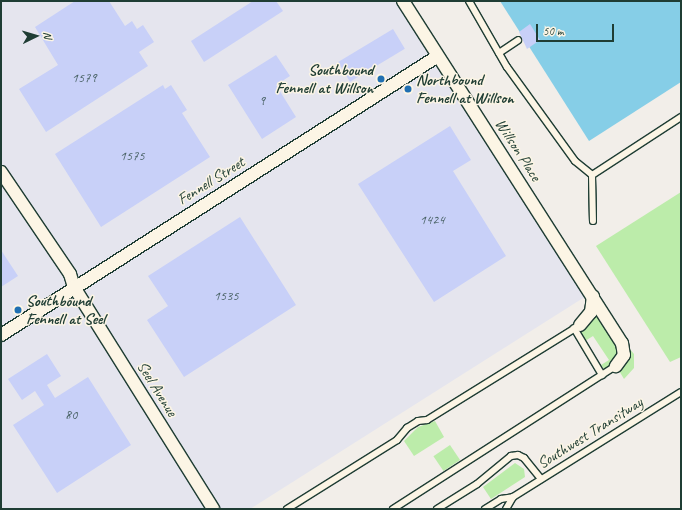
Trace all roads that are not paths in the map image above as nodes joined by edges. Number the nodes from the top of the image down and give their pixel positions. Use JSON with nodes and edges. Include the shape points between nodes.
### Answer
{"nodes":[{"id":1,"x":403,"y":1,"type":"edge"},
{"id":2,"x":469,"y":1,"type":"edge"},
{"id":3,"x":518,"y":40,"type":"dead end"},
{"id":4,"x":499,"y":53,"type":"junction"},
{"id":5,"x":438,"y":56,"type":"junction"},
{"id":6,"x":681,"y":117,"type":"edge"},
{"id":7,"x":1,"y":172,"type":"edge"},
{"id":8,"x":592,"y":174,"type":"junction"},
{"id":9,"x":593,"y":221,"type":"dead end"},
{"id":10,"x":74,"y":287,"type":"junction"},
{"id":11,"x":593,"y":296,"type":"junction"},
{"id":12,"x":577,"y":326,"type":"junction"},
{"id":13,"x":1,"y":335,"type":"edge"},
{"id":14,"x":616,"y":366,"type":"joint"},
{"id":15,"x":602,"y":375,"type":"junction"},
{"id":16,"x":681,"y":392,"type":"edge"},
{"id":17,"x":541,"y":479,"type":"junction"},
{"id":18,"x":513,"y":497,"type":"junction"},
{"id":19,"x":213,"y":509,"type":"edge"},
{"id":20,"x":287,"y":509,"type":"edge"},
{"id":21,"x":393,"y":509,"type":"edge"},
{"id":22,"x":437,"y":509,"type":"edge"},
{"id":23,"x":485,"y":509,"type":"edge"},
{"id":24,"x":506,"y":509,"type":"edge"}],
"edges":[{"from":1,"to":5,"type":"street","name":"Willson Place"},
{"from":2,"to":4,"type":"lane"},
{"from":3,"to":4,"type":"lane"},
{"from":4,"to":8,"type":"lane","via":[[575,161]]},
{"from":5,"to":10,"type":"street","name":"Fennell Street"},
{"from":5,"to":11,"type":"street","name":"Willson Place"},
{"from":6,"to":8,"type":"lane"},
{"from":7,"to":10,"type":"street","name":"Seel Avenue","via":[[66,268]]},
{"from":8,"to":9,"type":"lane"},
{"from":10,"to":13,"type":"street","name":"Fennell Street"},
{"from":10,"to":19,"type":"street","name":"Seel Avenue"},
{"from":11,"to":12,"type":"street","via":[[591,312]]},
{"from":11,"to":14,"type":"street","name":"Willson Place","via":[[624,346],[622,359]]},
{"from":12,"to":15,"type":"lane"},
{"from":12,"to":20,"type":"lane","via":[[427,420],[418,421],[407,428],[397,440]]},
{"from":14,"to":15,"type":"lane"},
{"from":15,"to":21,"type":"lane"},
{"from":16,"to":17,"type":"lane","name":"Southwest Transitway"},
{"from":17,"to":18,"type":"lane","name":"Southwest Transitway"},
{"from":17,"to":22,"type":"lane","via":[[524,458],[518,455],[511,456],[477,484]]},
{"from":18,"to":23,"type":"lane","name":"Southwest Transitway","via":[[501,499]]},
{"from":18,"to":24,"type":"lane","name":"Southwest Transitway"}]}
